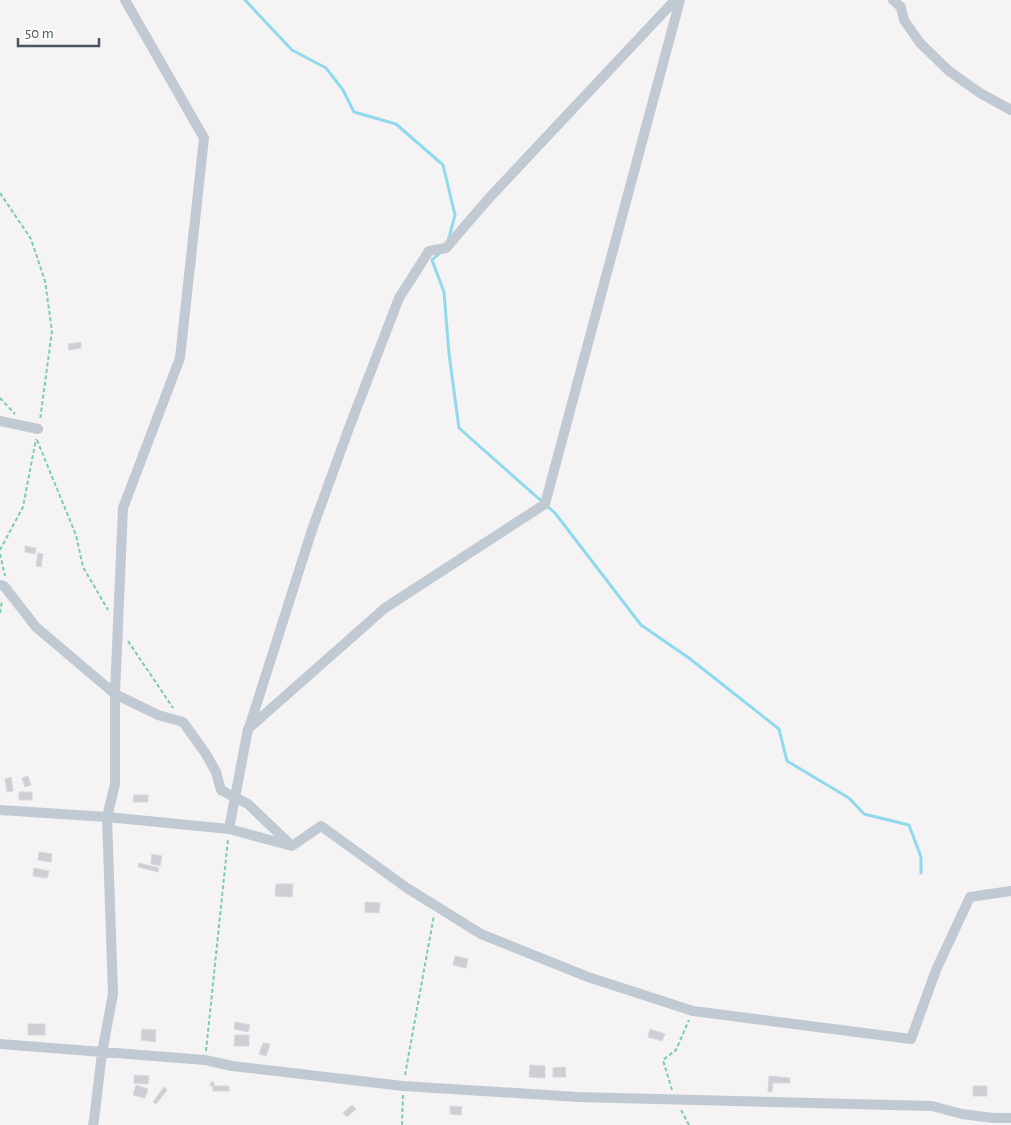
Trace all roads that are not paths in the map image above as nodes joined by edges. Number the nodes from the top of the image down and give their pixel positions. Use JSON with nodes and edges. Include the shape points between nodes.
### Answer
{"nodes":[{"id":1,"x":125,"y":0,"type":"edge"},
{"id":2,"x":675,"y":0,"type":"edge"},
{"id":3,"x":680,"y":0,"type":"edge"},
{"id":4,"x":893,"y":0,"type":"edge"},
{"id":5,"x":1011,"y":110,"type":"edge"},
{"id":6,"x":0,"y":421,"type":"edge"},
{"id":7,"x":38,"y":429,"type":"road end"},
{"id":8,"x":0,"y":585,"type":"edge"},
{"id":9,"x":115,"y":694,"type":"junction"},
{"id":10,"x":248,"y":729,"type":"junction"},
{"id":11,"x":235,"y":798,"type":"junction"},
{"id":12,"x":0,"y":810,"type":"edge"},
{"id":13,"x":107,"y":817,"type":"junction"},
{"id":14,"x":229,"y":829,"type":"junction"},
{"id":15,"x":292,"y":846,"type":"junction"},
{"id":16,"x":1011,"y":891,"type":"edge"},
{"id":17,"x":0,"y":1044,"type":"edge"},
{"id":18,"x":102,"y":1052,"type":"junction"},
{"id":19,"x":1011,"y":1118,"type":"edge"},
{"id":20,"x":93,"y":1125,"type":"edge"}],
"edges":[{"from":1,"to":9,"type":"street","via":[[204,138],[180,358],[123,508]]},
{"from":2,"to":10,"type":"street","via":[[446,248],[429,251],[399,298],[312,530]]},
{"from":3,"to":10,"type":"street","via":[[545,504],[386,608]]},
{"from":4,"to":5,"type":"street","via":[[901,6],[904,20],[920,43],[949,71]]},
{"from":6,"to":7,"type":"street"},
{"from":8,"to":9,"type":"street","via":[[36,627]]},
{"from":9,"to":11,"type":"street","via":[[158,715],[183,722],[206,754],[221,790]]},
{"from":9,"to":13,"type":"street","via":[[115,784]]},
{"from":10,"to":11,"type":"street"},
{"from":11,"to":14,"type":"street"},
{"from":11,"to":15,"type":"street","via":[[248,804]]},
{"from":12,"to":13,"type":"street"},
{"from":13,"to":14,"type":"street"},
{"from":13,"to":18,"type":"street","via":[[113,994]]},
{"from":14,"to":15,"type":"street"},
{"from":15,"to":16,"type":"street","via":[[321,826],[407,888],[481,934],[588,977],[692,1011],[911,1039],[936,970],[970,897]]},
{"from":17,"to":18,"type":"street"},
{"from":18,"to":19,"type":"street","via":[[205,1060],[403,1086],[578,1097],[932,1106],[962,1114]]},
{"from":18,"to":20,"type":"street"}]}
